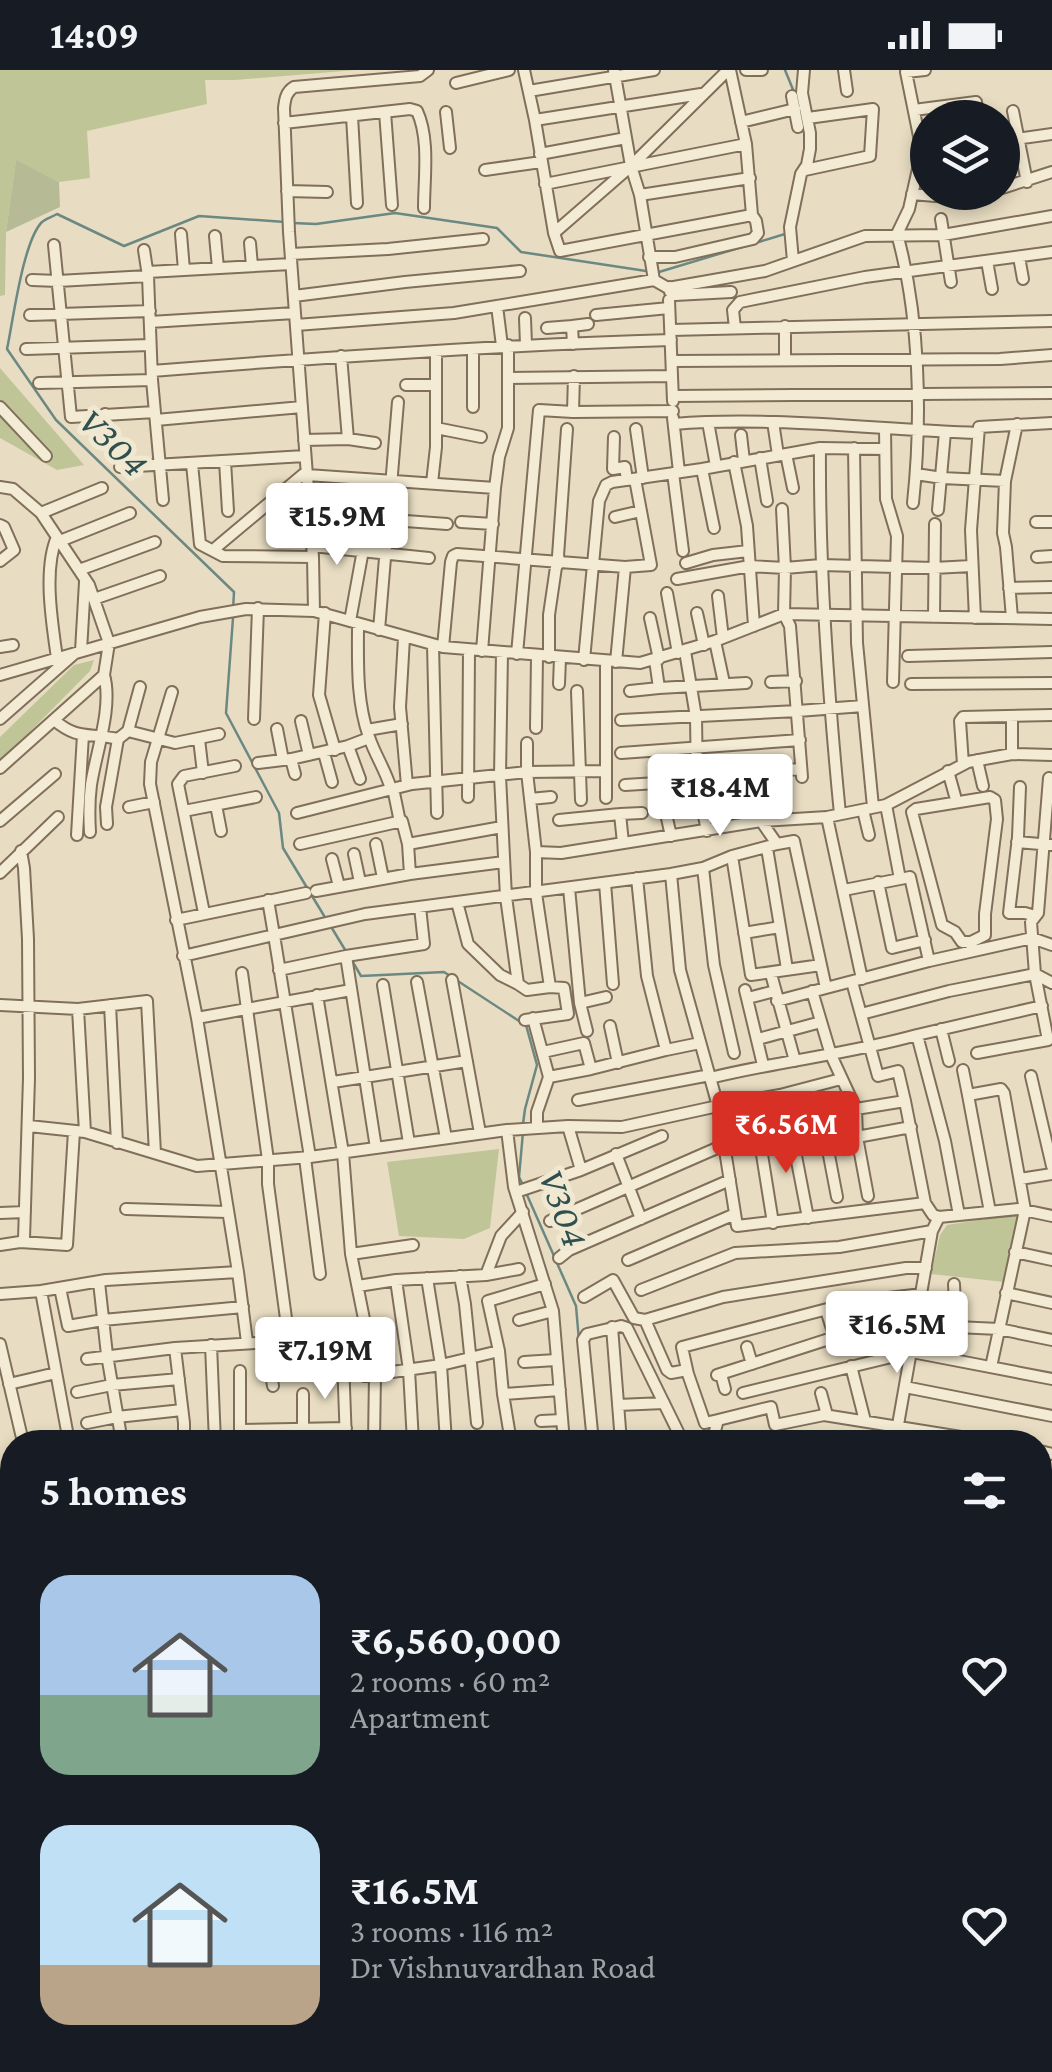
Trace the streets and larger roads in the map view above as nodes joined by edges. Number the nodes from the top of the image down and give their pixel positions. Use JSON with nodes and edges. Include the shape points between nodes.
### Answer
{"nodes":[{"id":1,"x":428,"y":70,"type":"edge"},
{"id":2,"x":510,"y":70,"type":"edge"},
{"id":3,"x":524,"y":70,"type":"edge"},
{"id":4,"x":654,"y":70,"type":"edge"},
{"id":5,"x":729,"y":70,"type":"edge"},
{"id":6,"x":746,"y":70,"type":"edge"},
{"id":7,"x":762,"y":70,"type":"edge"},
{"id":8,"x":804,"y":70,"type":"edge"},
{"id":9,"x":844,"y":70,"type":"edge"},
{"id":10,"x":924,"y":70,"type":"edge"},
{"id":11,"x":906,"y":71,"type":"edge"},
{"id":12,"x":614,"y":73,"type":"edge"},
{"id":13,"x":456,"y":83,"type":"dead end"},
{"id":14,"x":530,"y":90,"type":"junction"},
{"id":15,"x":846,"y":92,"type":"dead end"},
{"id":16,"x":702,"y":94,"type":"junction"},
{"id":17,"x":792,"y":96,"type":"dead end"},
{"id":18,"x":912,"y":100,"type":"edge"},
{"id":19,"x":620,"y":106,"type":"junction"},
{"id":20,"x":795,"y":109,"type":"junction"},
{"id":21,"x":385,"y":112,"type":"junction"},
{"id":22,"x":446,"y":112,"type":"dead end"},
{"id":23,"x":352,"y":116,"type":"junction"},
{"id":24,"x":536,"y":120,"type":"junction"},
{"id":25,"x":741,"y":122,"type":"junction"},
{"id":26,"x":803,"y":123,"type":"junction"},
{"id":27,"x":284,"y":124,"type":"junction"},
{"id":28,"x":1052,"y":134,"type":"edge"},
{"id":29,"x":626,"y":138,"type":"junction"},
{"id":30,"x":1020,"y":139,"type":"edge"},
{"id":31,"x":424,"y":141,"type":"junction"},
{"id":32,"x":746,"y":144,"type":"junction"},
{"id":33,"x":1020,"y":149,"type":"edge"},
{"id":34,"x":540,"y":158,"type":"junction"},
{"id":35,"x":631,"y":166,"type":"junction"},
{"id":36,"x":485,"y":170,"type":"dead end"},
{"id":37,"x":804,"y":170,"type":"junction"},
{"id":38,"x":1052,"y":172,"type":"edge"},
{"id":39,"x":750,"y":178,"type":"junction"},
{"id":40,"x":1027,"y":182,"type":"junction"},
{"id":41,"x":545,"y":184,"type":"junction"},
{"id":42,"x":1020,"y":184,"type":"edge"},
{"id":43,"x":288,"y":191,"type":"junction"},
{"id":44,"x":328,"y":192,"type":"dead end"},
{"id":45,"x":640,"y":195,"type":"junction"},
{"id":46,"x":357,"y":202,"type":"dead end"},
{"id":47,"x":910,"y":204,"type":"edge"},
{"id":48,"x":392,"y":205,"type":"dead end"},
{"id":49,"x":424,"y":208,"type":"dead end"},
{"id":50,"x":752,"y":215,"type":"junction"},
{"id":51,"x":1052,"y":216,"type":"edge"},
{"id":52,"x":941,"y":219,"type":"dead end"},
{"id":53,"x":554,"y":233,"type":"junction"},
{"id":54,"x":181,"y":234,"type":"dead end"},
{"id":55,"x":897,"y":234,"type":"junction"},
{"id":56,"x":647,"y":235,"type":"junction"},
{"id":57,"x":943,"y":235,"type":"junction"},
{"id":58,"x":215,"y":236,"type":"dead end"},
{"id":59,"x":483,"y":239,"type":"dead end"},
{"id":60,"x":250,"y":243,"type":"dead end"},
{"id":61,"x":54,"y":246,"type":"dead end"},
{"id":62,"x":144,"y":250,"type":"dead end"},
{"id":63,"x":1052,"y":252,"type":"edge"},
{"id":64,"x":1019,"y":257,"type":"junction"},
{"id":65,"x":291,"y":259,"type":"junction"},
{"id":66,"x":792,"y":261,"type":"junction"},
{"id":67,"x":988,"y":261,"type":"junction"},
{"id":68,"x":252,"y":266,"type":"junction"},
{"id":69,"x":949,"y":266,"type":"junction"},
{"id":70,"x":218,"y":268,"type":"junction"},
{"id":71,"x":652,"y":268,"type":"junction"},
{"id":72,"x":184,"y":270,"type":"junction"},
{"id":73,"x":520,"y":271,"type":"dead end"},
{"id":74,"x":908,"y":272,"type":"junction"},
{"id":75,"x":148,"y":274,"type":"junction"},
{"id":76,"x":1023,"y":279,"type":"dead end"},
{"id":77,"x":32,"y":280,"type":"dead end"},
{"id":78,"x":58,"y":281,"type":"junction"},
{"id":79,"x":951,"y":282,"type":"dead end"},
{"id":80,"x":670,"y":287,"type":"junction"},
{"id":81,"x":992,"y":289,"type":"dead end"},
{"id":82,"x":731,"y":292,"type":"dead end"},
{"id":83,"x":294,"y":296,"type":"junction"},
{"id":84,"x":496,"y":306,"type":"junction"},
{"id":85,"x":30,"y":314,"type":"dead end"},
{"id":86,"x":62,"y":315,"type":"junction"},
{"id":87,"x":150,"y":316,"type":"junction"},
{"id":88,"x":525,"y":318,"type":"dead end"},
{"id":89,"x":295,"y":319,"type":"junction"},
{"id":90,"x":1052,"y":321,"type":"edge"},
{"id":91,"x":914,"y":325,"type":"junction"},
{"id":92,"x":572,"y":326,"type":"junction"},
{"id":93,"x":785,"y":326,"type":"junction"},
{"id":94,"x":547,"y":328,"type":"dead end"},
{"id":95,"x":735,"y":328,"type":"junction"},
{"id":96,"x":671,"y":335,"type":"junction"},
{"id":97,"x":573,"y":344,"type":"junction"},
{"id":98,"x":150,"y":345,"type":"junction"},
{"id":99,"x":505,"y":346,"type":"junction"},
{"id":100,"x":526,"y":346,"type":"junction"},
{"id":101,"x":26,"y":348,"type":"dead end"},
{"id":102,"x":65,"y":348,"type":"junction"},
{"id":103,"x":473,"y":350,"type":"junction"},
{"id":104,"x":436,"y":351,"type":"junction"},
{"id":105,"x":1052,"y":354,"type":"edge"},
{"id":106,"x":785,"y":355,"type":"dead end"},
{"id":107,"x":341,"y":356,"type":"junction"},
{"id":108,"x":298,"y":359,"type":"junction"},
{"id":109,"x":916,"y":359,"type":"junction"},
{"id":110,"x":672,"y":360,"type":"junction"},
{"id":111,"x":152,"y":375,"type":"junction"},
{"id":112,"x":574,"y":376,"type":"junction"},
{"id":113,"x":672,"y":376,"type":"junction"},
{"id":114,"x":508,"y":378,"type":"junction"},
{"id":115,"x":68,"y":382,"type":"junction"},
{"id":116,"x":39,"y":383,"type":"dead end"},
{"id":117,"x":406,"y":384,"type":"dead end"},
{"id":118,"x":436,"y":385,"type":"junction"},
{"id":119,"x":1052,"y":393,"type":"edge"},
{"id":120,"x":916,"y":394,"type":"junction"},
{"id":121,"x":673,"y":396,"type":"junction"},
{"id":122,"x":398,"y":402,"type":"dead end"},
{"id":123,"x":0,"y":407,"type":"edge"},
{"id":124,"x":302,"y":407,"type":"junction"},
{"id":125,"x":473,"y":407,"type":"dead end"},
{"id":126,"x":673,"y":410,"type":"junction"},
{"id":127,"x":573,"y":412,"type":"junction"},
{"id":128,"x":105,"y":414,"type":"junction"},
{"id":129,"x":155,"y":416,"type":"junction"},
{"id":130,"x":4,"y":421,"type":"edge"},
{"id":131,"x":708,"y":422,"type":"junction"},
{"id":132,"x":773,"y":422,"type":"junction"},
{"id":133,"x":1052,"y":423,"type":"edge"},
{"id":134,"x":674,"y":424,"type":"junction"},
{"id":135,"x":1017,"y":424,"type":"junction"},
{"id":136,"x":436,"y":428,"type":"junction"},
{"id":137,"x":885,"y":428,"type":"junction"},
{"id":138,"x":567,"y":429,"type":"dead end"},
{"id":139,"x":636,"y":429,"type":"dead end"},
{"id":140,"x":917,"y":432,"type":"junction"},
{"id":141,"x":945,"y":432,"type":"junction"},
{"id":142,"x":978,"y":433,"type":"junction"},
{"id":143,"x":740,"y":435,"type":"dead end"},
{"id":144,"x":614,"y":437,"type":"dead end"},
{"id":145,"x":481,"y":438,"type":"dead end"},
{"id":146,"x":348,"y":439,"type":"junction"},
{"id":147,"x":304,"y":440,"type":"junction"},
{"id":148,"x":375,"y":443,"type":"dead end"},
{"id":149,"x":106,"y":444,"type":"dead end"},
{"id":150,"x":820,"y":448,"type":"junction"},
{"id":151,"x":854,"y":448,"type":"junction"},
{"id":152,"x":884,"y":449,"type":"junction"},
{"id":153,"x":782,"y":454,"type":"junction"},
{"id":154,"x":46,"y":456,"type":"dead end"},
{"id":155,"x":305,"y":456,"type":"junction"},
{"id":156,"x":760,"y":458,"type":"junction"},
{"id":157,"x":224,"y":461,"type":"junction"},
{"id":158,"x":739,"y":462,"type":"junction"},
{"id":159,"x":192,"y":464,"type":"junction"},
{"id":160,"x":159,"y":465,"type":"junction"},
{"id":161,"x":716,"y":466,"type":"junction"},
{"id":162,"x":120,"y":467,"type":"dead end"},
{"id":163,"x":702,"y":469,"type":"junction"},
{"id":164,"x":676,"y":472,"type":"junction"},
{"id":165,"x":306,"y":473,"type":"junction"},
{"id":166,"x":916,"y":474,"type":"junction"},
{"id":167,"x":942,"y":478,"type":"junction"},
{"id":168,"x":974,"y":478,"type":"junction"},
{"id":169,"x":391,"y":479,"type":"junction"},
{"id":170,"x":635,"y":479,"type":"junction"},
{"id":171,"x":1005,"y":481,"type":"junction"},
{"id":172,"x":432,"y":482,"type":"junction"},
{"id":173,"x":0,"y":486,"type":"edge"},
{"id":174,"x":102,"y":488,"type":"dead end"},
{"id":175,"x":495,"y":488,"type":"junction"},
{"id":176,"x":793,"y":488,"type":"dead end"},
{"id":177,"x":163,"y":500,"type":"dead end"},
{"id":178,"x":767,"y":501,"type":"dead end"},
{"id":179,"x":913,"y":503,"type":"dead end"},
{"id":180,"x":782,"y":508,"type":"dead end"},
{"id":181,"x":938,"y":510,"type":"dead end"},
{"id":182,"x":641,"y":511,"type":"junction"},
{"id":183,"x":228,"y":512,"type":"dead end"},
{"id":184,"x":41,"y":513,"type":"junction"},
{"id":185,"x":130,"y":514,"type":"dead end"},
{"id":186,"x":310,"y":514,"type":"junction"},
{"id":187,"x":616,"y":517,"type":"dead end"},
{"id":188,"x":388,"y":519,"type":"junction"},
{"id":189,"x":461,"y":522,"type":"dead end"},
{"id":190,"x":1036,"y":522,"type":"dead end"},
{"id":191,"x":1052,"y":522,"type":"edge"},
{"id":192,"x":446,"y":524,"type":"dead end"},
{"id":193,"x":492,"y":524,"type":"junction"},
{"id":194,"x":934,"y":524,"type":"dead end"},
{"id":195,"x":0,"y":525,"type":"edge"},
{"id":196,"x":714,"y":528,"type":"dead end"},
{"id":197,"x":58,"y":539,"type":"junction"},
{"id":198,"x":155,"y":542,"type":"dead end"},
{"id":199,"x":214,"y":550,"type":"junction"},
{"id":200,"x":363,"y":550,"type":"junction"},
{"id":201,"x":748,"y":551,"type":"junction"},
{"id":202,"x":312,"y":552,"type":"junction"},
{"id":203,"x":387,"y":553,"type":"junction"},
{"id":204,"x":490,"y":556,"type":"junction"},
{"id":205,"x":1052,"y":556,"type":"edge"},
{"id":206,"x":1037,"y":557,"type":"dead end"},
{"id":207,"x":429,"y":558,"type":"dead end"},
{"id":208,"x":526,"y":560,"type":"junction"},
{"id":209,"x":0,"y":561,"type":"edge"},
{"id":210,"x":560,"y":562,"type":"junction"},
{"id":211,"x":821,"y":564,"type":"junction"},
{"id":212,"x":593,"y":565,"type":"junction"},
{"id":213,"x":750,"y":566,"type":"junction"},
{"id":214,"x":855,"y":566,"type":"junction"},
{"id":215,"x":971,"y":566,"type":"junction"},
{"id":216,"x":625,"y":567,"type":"junction"},
{"id":217,"x":896,"y":567,"type":"junction"},
{"id":218,"x":785,"y":568,"type":"junction"},
{"id":219,"x":934,"y":568,"type":"junction"},
{"id":220,"x":82,"y":574,"type":"junction"},
{"id":221,"x":160,"y":576,"type":"dead end"},
{"id":222,"x":677,"y":580,"type":"dead end"},
{"id":223,"x":1052,"y":587,"type":"edge"},
{"id":224,"x":1010,"y":588,"type":"junction"},
{"id":225,"x":667,"y":593,"type":"dead end"},
{"id":226,"x":718,"y":596,"type":"dead end"},
{"id":227,"x":94,"y":600,"type":"junction"},
{"id":228,"x":252,"y":608,"type":"junction"},
{"id":229,"x":319,"y":612,"type":"junction"},
{"id":230,"x":697,"y":613,"type":"dead end"},
{"id":231,"x":784,"y":614,"type":"junction"},
{"id":232,"x":823,"y":615,"type":"junction"},
{"id":233,"x":856,"y":615,"type":"junction"},
{"id":234,"x":894,"y":617,"type":"junction"},
{"id":235,"x":934,"y":617,"type":"junction"},
{"id":236,"x":650,"y":618,"type":"dead end"},
{"id":237,"x":975,"y":618,"type":"junction"},
{"id":238,"x":1012,"y":618,"type":"junction"},
{"id":239,"x":1052,"y":620,"type":"edge"},
{"id":240,"x":354,"y":622,"type":"junction"},
{"id":241,"x":754,"y":626,"type":"junction"},
{"id":242,"x":379,"y":630,"type":"junction"},
{"id":243,"x":404,"y":638,"type":"junction"},
{"id":244,"x":714,"y":641,"type":"junction"},
{"id":245,"x":110,"y":643,"type":"junction"},
{"id":246,"x":13,"y":644,"type":"dead end"},
{"id":247,"x":438,"y":646,"type":"junction"},
{"id":248,"x":0,"y":647,"type":"edge"},
{"id":249,"x":468,"y":650,"type":"junction"},
{"id":250,"x":482,"y":651,"type":"junction"},
{"id":251,"x":78,"y":652,"type":"junction"},
{"id":252,"x":682,"y":652,"type":"junction"},
{"id":253,"x":1052,"y":652,"type":"edge"},
{"id":254,"x":502,"y":653,"type":"junction"},
{"id":255,"x":517,"y":654,"type":"junction"},
{"id":256,"x":536,"y":656,"type":"junction"},
{"id":257,"x":908,"y":656,"type":"dead end"},
{"id":258,"x":555,"y":657,"type":"junction"},
{"id":259,"x":56,"y":658,"type":"junction"},
{"id":260,"x":584,"y":660,"type":"junction"},
{"id":261,"x":657,"y":660,"type":"junction"},
{"id":262,"x":611,"y":662,"type":"junction"},
{"id":263,"x":0,"y":675,"type":"edge"},
{"id":264,"x":104,"y":675,"type":"junction"},
{"id":265,"x":796,"y":680,"type":"junction"},
{"id":266,"x":771,"y":682,"type":"dead end"},
{"id":267,"x":893,"y":682,"type":"dead end"},
{"id":268,"x":746,"y":683,"type":"dead end"},
{"id":269,"x":559,"y":684,"type":"dead end"},
{"id":270,"x":724,"y":684,"type":"junction"},
{"id":271,"x":911,"y":684,"type":"dead end"},
{"id":272,"x":1052,"y":684,"type":"edge"},
{"id":273,"x":691,"y":686,"type":"junction"},
{"id":274,"x":140,"y":688,"type":"dead end"},
{"id":275,"x":659,"y":688,"type":"junction"},
{"id":276,"x":630,"y":690,"type":"dead end"},
{"id":277,"x":577,"y":691,"type":"dead end"},
{"id":278,"x":172,"y":692,"type":"dead end"},
{"id":279,"x":863,"y":706,"type":"junction"},
{"id":280,"x":831,"y":709,"type":"junction"},
{"id":281,"x":798,"y":712,"type":"junction"},
{"id":282,"x":1052,"y":715,"type":"edge"},
{"id":283,"x":1012,"y":716,"type":"junction"},
{"id":284,"x":696,"y":717,"type":"junction"},
{"id":285,"x":254,"y":719,"type":"dead end"},
{"id":286,"x":0,"y":720,"type":"edge"},
{"id":287,"x":54,"y":720,"type":"junction"},
{"id":288,"x":621,"y":720,"type":"dead end"},
{"id":289,"x":301,"y":721,"type":"dead end"},
{"id":290,"x":402,"y":724,"type":"junction"},
{"id":291,"x":536,"y":728,"type":"dead end"},
{"id":292,"x":277,"y":730,"type":"dead end"},
{"id":293,"x":128,"y":731,"type":"junction"},
{"id":294,"x":219,"y":734,"type":"dead end"},
{"id":295,"x":368,"y":734,"type":"junction"},
{"id":296,"x":83,"y":735,"type":"junction"},
{"id":297,"x":101,"y":735,"type":"junction"},
{"id":298,"x":118,"y":739,"type":"junction"},
{"id":299,"x":157,"y":739,"type":"junction"},
{"id":300,"x":200,"y":739,"type":"junction"},
{"id":301,"x":800,"y":740,"type":"junction"},
{"id":302,"x":527,"y":744,"type":"dead end"},
{"id":303,"x":348,"y":746,"type":"junction"},
{"id":304,"x":696,"y":748,"type":"junction"},
{"id":305,"x":329,"y":751,"type":"junction"},
{"id":306,"x":620,"y":753,"type":"dead end"},
{"id":307,"x":1012,"y":754,"type":"junction"},
{"id":308,"x":309,"y":755,"type":"junction"},
{"id":309,"x":1052,"y":755,"type":"edge"},
{"id":310,"x":287,"y":760,"type":"junction"},
{"id":311,"x":977,"y":760,"type":"junction"},
{"id":312,"x":258,"y":763,"type":"dead end"},
{"id":313,"x":962,"y":764,"type":"junction"},
{"id":314,"x":234,"y":766,"type":"dead end"},
{"id":315,"x":0,"y":768,"type":"edge"},
{"id":316,"x":605,"y":771,"type":"junction"},
{"id":317,"x":948,"y":771,"type":"junction"},
{"id":318,"x":528,"y":772,"type":"junction"},
{"id":319,"x":580,"y":772,"type":"junction"},
{"id":320,"x":202,"y":773,"type":"junction"},
{"id":321,"x":55,"y":774,"type":"dead end"},
{"id":322,"x":295,"y":774,"type":"dead end"},
{"id":323,"x":500,"y":776,"type":"junction"},
{"id":324,"x":468,"y":777,"type":"junction"},
{"id":325,"x":360,"y":778,"type":"dead end"},
{"id":326,"x":1048,"y":778,"type":"dead end"},
{"id":327,"x":436,"y":781,"type":"junction"},
{"id":328,"x":696,"y":781,"type":"junction"},
{"id":329,"x":332,"y":782,"type":"dead end"},
{"id":330,"x":407,"y":785,"type":"junction"},
{"id":331,"x":625,"y":785,"type":"dead end"},
{"id":332,"x":984,"y":786,"type":"dead end"},
{"id":333,"x":1020,"y":787,"type":"dead end"},
{"id":334,"x":392,"y":789,"type":"junction"},
{"id":335,"x":955,"y":796,"type":"dead end"},
{"id":336,"x":256,"y":797,"type":"dead end"},
{"id":337,"x":468,"y":797,"type":"dead end"},
{"id":338,"x":551,"y":797,"type":"dead end"},
{"id":339,"x":606,"y":798,"type":"dead end"},
{"id":340,"x":530,"y":799,"type":"junction"},
{"id":341,"x":581,"y":800,"type":"dead end"},
{"id":342,"x":154,"y":802,"type":"junction"},
{"id":343,"x":216,"y":805,"type":"junction"},
{"id":344,"x":886,"y":805,"type":"junction"},
{"id":345,"x":664,"y":806,"type":"dead end"},
{"id":346,"x":129,"y":807,"type":"dead end"},
{"id":347,"x":868,"y":808,"type":"junction"},
{"id":348,"x":184,"y":811,"type":"junction"},
{"id":349,"x":297,"y":813,"type":"dead end"},
{"id":350,"x":437,"y":813,"type":"dead end"},
{"id":351,"x":642,"y":813,"type":"dead end"},
{"id":352,"x":620,"y":814,"type":"junction"},
{"id":353,"x":834,"y":815,"type":"junction"},
{"id":354,"x":58,"y":817,"type":"dead end"},
{"id":355,"x":559,"y":820,"type":"dead end"},
{"id":356,"x":0,"y":821,"type":"edge"},
{"id":357,"x":761,"y":821,"type":"junction"},
{"id":358,"x":400,"y":822,"type":"junction"},
{"id":359,"x":107,"y":824,"type":"dead end"},
{"id":360,"x":502,"y":827,"type":"junction"},
{"id":361,"x":222,"y":831,"type":"dead end"},
{"id":362,"x":90,"y":832,"type":"dead end"},
{"id":363,"x":707,"y":832,"type":"junction"},
{"id":364,"x":869,"y":835,"type":"dead end"},
{"id":365,"x":78,"y":836,"type":"dead end"},
{"id":366,"x":671,"y":836,"type":"junction"},
{"id":367,"x":1018,"y":842,"type":"junction"},
{"id":368,"x":623,"y":843,"type":"junction"},
{"id":369,"x":300,"y":844,"type":"dead end"},
{"id":370,"x":376,"y":844,"type":"dead end"},
{"id":371,"x":408,"y":844,"type":"junction"},
{"id":372,"x":1048,"y":845,"type":"edge"},
{"id":373,"x":772,"y":846,"type":"junction"},
{"id":374,"x":21,"y":852,"type":"junction"},
{"id":375,"x":536,"y":852,"type":"junction"},
{"id":376,"x":354,"y":854,"type":"dead end"},
{"id":377,"x":732,"y":856,"type":"junction"},
{"id":378,"x":332,"y":860,"type":"dead end"},
{"id":379,"x":504,"y":862,"type":"junction"},
{"id":380,"x":703,"y":868,"type":"junction"},
{"id":381,"x":0,"y":873,"type":"edge"},
{"id":382,"x":410,"y":874,"type":"junction"},
{"id":383,"x":671,"y":874,"type":"junction"},
{"id":384,"x":383,"y":878,"type":"junction"},
{"id":385,"x":637,"y":878,"type":"junction"},
{"id":386,"x":900,"y":879,"type":"junction"},
{"id":387,"x":360,"y":882,"type":"junction"},
{"id":388,"x":878,"y":882,"type":"junction"},
{"id":389,"x":605,"y":883,"type":"junction"},
{"id":390,"x":338,"y":886,"type":"junction"},
{"id":391,"x":569,"y":888,"type":"junction"},
{"id":392,"x":844,"y":890,"type":"junction"},
{"id":393,"x":536,"y":893,"type":"junction"},
{"id":394,"x":506,"y":897,"type":"junction"},
{"id":395,"x":268,"y":900,"type":"junction"},
{"id":396,"x":457,"y":902,"type":"junction"},
{"id":397,"x":420,"y":907,"type":"junction"},
{"id":398,"x":204,"y":913,"type":"junction"},
{"id":399,"x":1036,"y":916,"type":"junction"},
{"id":400,"x":176,"y":920,"type":"junction"},
{"id":401,"x":780,"y":927,"type":"junction"},
{"id":402,"x":744,"y":933,"type":"junction"},
{"id":403,"x":274,"y":935,"type":"junction"},
{"id":404,"x":1032,"y":938,"type":"junction"},
{"id":405,"x":924,"y":940,"type":"junction"},
{"id":406,"x":1052,"y":945,"type":"edge"},
{"id":407,"x":971,"y":947,"type":"junction"},
{"id":408,"x":183,"y":956,"type":"junction"},
{"id":409,"x":349,"y":956,"type":"junction"},
{"id":410,"x":930,"y":961,"type":"junction"},
{"id":411,"x":821,"y":964,"type":"junction"},
{"id":412,"x":787,"y":969,"type":"junction"},
{"id":413,"x":280,"y":970,"type":"junction"},
{"id":414,"x":242,"y":973,"type":"dead end"},
{"id":415,"x":771,"y":974,"type":"junction"},
{"id":416,"x":1035,"y":974,"type":"junction"},
{"id":417,"x":452,"y":980,"type":"dead end"},
{"id":418,"x":857,"y":981,"type":"junction"},
{"id":419,"x":417,"y":982,"type":"dead end"},
{"id":420,"x":518,"y":984,"type":"junction"},
{"id":421,"x":613,"y":984,"type":"dead end"},
{"id":422,"x":1052,"y":984,"type":"edge"},
{"id":423,"x":383,"y":985,"type":"dead end"},
{"id":424,"x":550,"y":987,"type":"junction"},
{"id":425,"x":826,"y":988,"type":"junction"},
{"id":426,"x":351,"y":990,"type":"junction"},
{"id":427,"x":812,"y":991,"type":"junction"},
{"id":428,"x":317,"y":995,"type":"junction"},
{"id":429,"x":776,"y":996,"type":"junction"},
{"id":430,"x":606,"y":997,"type":"dead end"},
{"id":431,"x":285,"y":1002,"type":"junction"},
{"id":432,"x":580,"y":1004,"type":"junction"},
{"id":433,"x":110,"y":1005,"type":"junction"},
{"id":434,"x":0,"y":1006,"type":"edge"},
{"id":435,"x":1042,"y":1006,"type":"junction"},
{"id":436,"x":29,"y":1007,"type":"junction"},
{"id":437,"x":247,"y":1008,"type":"junction"},
{"id":438,"x":78,"y":1009,"type":"junction"},
{"id":439,"x":862,"y":1014,"type":"junction"},
{"id":440,"x":197,"y":1018,"type":"junction"},
{"id":441,"x":821,"y":1022,"type":"junction"},
{"id":442,"x":1048,"y":1022,"type":"edge"},
{"id":443,"x":610,"y":1026,"type":"dead end"},
{"id":444,"x":941,"y":1029,"type":"junction"},
{"id":445,"x":587,"y":1032,"type":"dead end"},
{"id":446,"x":785,"y":1032,"type":"junction"},
{"id":447,"x":917,"y":1035,"type":"junction"},
{"id":448,"x":758,"y":1039,"type":"junction"},
{"id":449,"x":700,"y":1043,"type":"junction"},
{"id":450,"x":870,"y":1048,"type":"junction"},
{"id":451,"x":666,"y":1050,"type":"junction"},
{"id":452,"x":543,"y":1052,"type":"junction"},
{"id":453,"x":734,"y":1052,"type":"dead end"},
{"id":454,"x":977,"y":1053,"type":"dead end"},
{"id":455,"x":832,"y":1055,"type":"junction"},
{"id":456,"x":795,"y":1061,"type":"junction"},
{"id":457,"x":949,"y":1061,"type":"dead end"},
{"id":458,"x":467,"y":1062,"type":"junction"},
{"id":459,"x":618,"y":1063,"type":"junction"},
{"id":460,"x":763,"y":1065,"type":"junction"},
{"id":461,"x":434,"y":1067,"type":"junction"},
{"id":462,"x":591,"y":1069,"type":"junction"},
{"id":463,"x":963,"y":1070,"type":"dead end"},
{"id":464,"x":398,"y":1072,"type":"junction"},
{"id":465,"x":710,"y":1076,"type":"junction"},
{"id":466,"x":1031,"y":1076,"type":"dead end"},
{"id":467,"x":364,"y":1077,"type":"junction"},
{"id":468,"x":549,"y":1078,"type":"junction"},
{"id":469,"x":841,"y":1078,"type":"junction"},
{"id":470,"x":333,"y":1082,"type":"junction"},
{"id":471,"x":968,"y":1095,"type":"junction"},
{"id":472,"x":578,"y":1100,"type":"dead end"},
{"id":473,"x":905,"y":1101,"type":"junction"},
{"id":474,"x":718,"y":1106,"type":"junction"},
{"id":475,"x":856,"y":1109,"type":"junction"},
{"id":476,"x":824,"y":1124,"type":"junction"},
{"id":477,"x":29,"y":1126,"type":"junction"},
{"id":478,"x":568,"y":1126,"type":"junction"},
{"id":479,"x":911,"y":1127,"type":"junction"},
{"id":480,"x":536,"y":1128,"type":"junction"},
{"id":481,"x":511,"y":1129,"type":"junction"},
{"id":482,"x":790,"y":1130,"type":"junction"},
{"id":483,"x":79,"y":1132,"type":"junction"},
{"id":484,"x":480,"y":1133,"type":"junction"},
{"id":485,"x":662,"y":1136,"type":"dead end"},
{"id":486,"x":758,"y":1136,"type":"junction"},
{"id":487,"x":858,"y":1137,"type":"junction"},
{"id":488,"x":446,"y":1138,"type":"junction"},
{"id":489,"x":117,"y":1142,"type":"junction"},
{"id":490,"x":408,"y":1144,"type":"junction"},
{"id":491,"x":724,"y":1145,"type":"junction"},
{"id":492,"x":376,"y":1148,"type":"junction"},
{"id":493,"x":155,"y":1153,"type":"junction"},
{"id":494,"x":343,"y":1153,"type":"junction"},
{"id":495,"x":616,"y":1154,"type":"junction"},
{"id":496,"x":308,"y":1158,"type":"junction"},
{"id":497,"x":268,"y":1160,"type":"junction"},
{"id":498,"x":221,"y":1164,"type":"junction"},
{"id":499,"x":1052,"y":1166,"type":"edge"},
{"id":500,"x":581,"y":1170,"type":"junction"},
{"id":501,"x":1052,"y":1174,"type":"edge"},
{"id":502,"x":1020,"y":1179,"type":"junction"},
{"id":503,"x":730,"y":1180,"type":"junction"},
{"id":504,"x":628,"y":1187,"type":"junction"},
{"id":505,"x":516,"y":1192,"type":"junction"},
{"id":506,"x":868,"y":1196,"type":"dead end"},
{"id":507,"x":837,"y":1197,"type":"dead end"},
{"id":508,"x":925,"y":1203,"type":"junction"},
{"id":509,"x":126,"y":1209,"type":"dead end"},
{"id":510,"x":1024,"y":1210,"type":"junction"},
{"id":511,"x":24,"y":1212,"type":"junction"},
{"id":512,"x":227,"y":1212,"type":"junction"},
{"id":513,"x":523,"y":1212,"type":"junction"},
{"id":514,"x":990,"y":1212,"type":"junction"},
{"id":515,"x":0,"y":1213,"type":"edge"},
{"id":516,"x":735,"y":1214,"type":"junction"},
{"id":517,"x":959,"y":1215,"type":"junction"},
{"id":518,"x":939,"y":1216,"type":"junction"},
{"id":519,"x":1052,"y":1216,"type":"edge"},
{"id":520,"x":641,"y":1218,"type":"junction"},
{"id":521,"x":808,"y":1218,"type":"junction"},
{"id":522,"x":550,"y":1221,"type":"dead end"},
{"id":523,"x":773,"y":1222,"type":"junction"},
{"id":524,"x":737,"y":1226,"type":"junction"},
{"id":525,"x":932,"y":1232,"type":"junction"},
{"id":526,"x":20,"y":1242,"type":"junction"},
{"id":527,"x":0,"y":1244,"type":"edge"},
{"id":528,"x":413,"y":1245,"type":"dead end"},
{"id":529,"x":746,"y":1252,"type":"junction"},
{"id":530,"x":1015,"y":1252,"type":"junction"},
{"id":531,"x":351,"y":1254,"type":"junction"},
{"id":532,"x":558,"y":1258,"type":"dead end"},
{"id":533,"x":628,"y":1260,"type":"dead end"},
{"id":534,"x":1052,"y":1260,"type":"edge"},
{"id":535,"x":926,"y":1268,"type":"junction"},
{"id":536,"x":520,"y":1269,"type":"dead end"},
{"id":537,"x":238,"y":1272,"type":"junction"},
{"id":538,"x":320,"y":1274,"type":"dead end"},
{"id":539,"x":486,"y":1275,"type":"junction"},
{"id":540,"x":460,"y":1276,"type":"junction"},
{"id":541,"x":427,"y":1278,"type":"junction"},
{"id":542,"x":396,"y":1280,"type":"junction"},
{"id":543,"x":99,"y":1282,"type":"junction"},
{"id":544,"x":545,"y":1284,"type":"junction"},
{"id":545,"x":954,"y":1284,"type":"dead end"},
{"id":546,"x":358,"y":1286,"type":"junction"},
{"id":547,"x":60,"y":1288,"type":"junction"},
{"id":548,"x":642,"y":1290,"type":"dead end"},
{"id":549,"x":41,"y":1291,"type":"junction"},
{"id":550,"x":1006,"y":1293,"type":"junction"},
{"id":551,"x":0,"y":1294,"type":"edge"},
{"id":552,"x":922,"y":1294,"type":"junction"},
{"id":553,"x":584,"y":1297,"type":"dead end"},
{"id":554,"x":1052,"y":1303,"type":"edge"},
{"id":555,"x":243,"y":1308,"type":"junction"},
{"id":556,"x":826,"y":1310,"type":"junction"},
{"id":557,"x":553,"y":1311,"type":"junction"},
{"id":558,"x":918,"y":1315,"type":"junction"},
{"id":559,"x":103,"y":1320,"type":"junction"},
{"id":560,"x":519,"y":1320,"type":"dead end"},
{"id":561,"x":645,"y":1320,"type":"junction"},
{"id":562,"x":612,"y":1328,"type":"junction"},
{"id":563,"x":999,"y":1329,"type":"junction"},
{"id":564,"x":835,"y":1338,"type":"junction"},
{"id":565,"x":1052,"y":1340,"type":"edge"},
{"id":566,"x":247,"y":1342,"type":"junction"},
{"id":567,"x":266,"y":1342,"type":"junction"},
{"id":568,"x":0,"y":1344,"type":"edge"},
{"id":569,"x":211,"y":1345,"type":"junction"},
{"id":570,"x":747,"y":1347,"type":"dead end"},
{"id":571,"x":175,"y":1348,"type":"junction"},
{"id":572,"x":500,"y":1351,"type":"junction"},
{"id":573,"x":912,"y":1352,"type":"junction"},
{"id":574,"x":107,"y":1355,"type":"junction"},
{"id":575,"x":470,"y":1358,"type":"junction"},
{"id":576,"x":87,"y":1359,"type":"dead end"},
{"id":577,"x":556,"y":1360,"type":"junction"},
{"id":578,"x":524,"y":1362,"type":"dead end"},
{"id":579,"x":441,"y":1364,"type":"junction"},
{"id":580,"x":752,"y":1364,"type":"junction"},
{"id":581,"x":851,"y":1366,"type":"junction"},
{"id":582,"x":991,"y":1367,"type":"junction"},
{"id":583,"x":270,"y":1368,"type":"junction"},
{"id":584,"x":240,"y":1370,"type":"dead end"},
{"id":585,"x":410,"y":1370,"type":"junction"},
{"id":586,"x":687,"y":1370,"type":"junction"},
{"id":587,"x":56,"y":1373,"type":"junction"},
{"id":588,"x":370,"y":1375,"type":"junction"},
{"id":589,"x":179,"y":1379,"type":"junction"},
{"id":590,"x":1052,"y":1379,"type":"edge"},
{"id":591,"x":9,"y":1384,"type":"junction"},
{"id":592,"x":112,"y":1385,"type":"junction"},
{"id":593,"x":272,"y":1386,"type":"dead end"},
{"id":594,"x":905,"y":1388,"type":"junction"},
{"id":595,"x":726,"y":1389,"type":"dead end"},
{"id":596,"x":560,"y":1390,"type":"junction"},
{"id":597,"x":78,"y":1392,"type":"dead end"},
{"id":598,"x":820,"y":1392,"type":"dead end"},
{"id":599,"x":743,"y":1393,"type":"dead end"},
{"id":600,"x":303,"y":1394,"type":"dead end"},
{"id":601,"x":503,"y":1394,"type":"junction"},
{"id":602,"x":664,"y":1403,"type":"junction"},
{"id":603,"x":618,"y":1405,"type":"junction"},
{"id":604,"x":182,"y":1410,"type":"junction"},
{"id":605,"x":827,"y":1415,"type":"junction"},
{"id":606,"x":1052,"y":1416,"type":"edge"},
{"id":607,"x":117,"y":1417,"type":"junction"},
{"id":608,"x":562,"y":1420,"type":"junction"},
{"id":609,"x":718,"y":1420,"type":"junction"},
{"id":610,"x":541,"y":1421,"type":"dead end"},
{"id":611,"x":865,"y":1421,"type":"junction"},
{"id":612,"x":87,"y":1422,"type":"dead end"},
{"id":613,"x":477,"y":1423,"type":"dead end"},
{"id":614,"x":899,"y":1426,"type":"junction"},
{"id":615,"x":302,"y":1428,"type":"junction"},
{"id":616,"x":346,"y":1428,"type":"joint"},
{"id":617,"x":20,"y":1430,"type":"edge"},
{"id":618,"x":67,"y":1430,"type":"edge"},
{"id":619,"x":120,"y":1430,"type":"edge"},
{"id":620,"x":183,"y":1430,"type":"edge"},
{"id":621,"x":215,"y":1430,"type":"edge"},
{"id":622,"x":239,"y":1430,"type":"edge"},
{"id":623,"x":286,"y":1430,"type":"edge"},
{"id":624,"x":373,"y":1430,"type":"edge"},
{"id":625,"x":412,"y":1430,"type":"edge"},
{"id":626,"x":445,"y":1430,"type":"edge"},
{"id":627,"x":508,"y":1430,"type":"edge"},
{"id":628,"x":563,"y":1430,"type":"edge"},
{"id":629,"x":592,"y":1430,"type":"edge"},
{"id":630,"x":620,"y":1430,"type":"edge"},
{"id":631,"x":679,"y":1430,"type":"edge"},
{"id":632,"x":715,"y":1430,"type":"edge"},
{"id":633,"x":898,"y":1430,"type":"edge"},
{"id":634,"x":922,"y":1430,"type":"edge"}],
"edges":[{"from":1,"to":27,"type":"street","via":[[294,87]]},
{"from":2,"to":13,"type":"street"},
{"from":3,"to":14,"type":"street"},
{"from":4,"to":12,"type":"street"},
{"from":5,"to":16,"type":"street"},
{"from":5,"to":25,"type":"street"},
{"from":6,"to":7,"type":"street"},
{"from":8,"to":26,"type":"street"},
{"from":9,"to":15,"type":"street"},
{"from":10,"to":11,"type":"street"},
{"from":11,"to":18,"type":"street"},
{"from":12,"to":14,"type":"street"},
{"from":12,"to":19,"type":"street"},
{"from":14,"to":24,"type":"street"},
{"from":16,"to":19,"type":"street"},
{"from":16,"to":35,"type":"street"},
{"from":17,"to":20,"type":"street"},
{"from":19,"to":24,"type":"street"},
{"from":19,"to":29,"type":"street"},
{"from":20,"to":25,"type":"street"},
{"from":20,"to":26,"type":"street"},
{"from":21,"to":23,"type":"street"},
{"from":21,"to":31,"type":"street","via":[[417,111]]},
{"from":21,"to":48,"type":"street"},
{"from":22,"to":31,"type":"street","via":[[450,144]]},
{"from":23,"to":27,"type":"street"},
{"from":23,"to":46,"type":"street"},
{"from":24,"to":34,"type":"street"},
{"from":25,"to":32,"type":"street"},
{"from":26,"to":37,"type":"street","via":[[810,148]]},
{"from":26,"to":37,"type":"street","via":[[874,109],[870,156]]},
{"from":27,"to":43,"type":"street"},
{"from":28,"to":30,"type":"street"},
{"from":29,"to":34,"type":"street"},
{"from":29,"to":35,"type":"street"},
{"from":31,"to":49,"type":"street"},
{"from":32,"to":35,"type":"street"},
{"from":32,"to":39,"type":"street"},
{"from":33,"to":40,"type":"street"},
{"from":34,"to":36,"type":"street"},
{"from":34,"to":41,"type":"street"},
{"from":35,"to":41,"type":"street"},
{"from":35,"to":45,"type":"street"},
{"from":35,"to":53,"type":"street"},
{"from":37,"to":66,"type":"street","via":[[790,227]]},
{"from":38,"to":40,"type":"street"},
{"from":39,"to":45,"type":"street"},
{"from":39,"to":50,"type":"street"},
{"from":40,"to":42,"type":"street"},
{"from":41,"to":53,"type":"street"},
{"from":43,"to":44,"type":"street"},
{"from":43,"to":65,"type":"street"},
{"from":45,"to":56,"type":"street"},
{"from":47,"to":55,"type":"street"},
{"from":50,"to":56,"type":"street"},
{"from":50,"to":71,"type":"street","via":[[758,233],[753,239]]},
{"from":51,"to":57,"type":"street"},
{"from":52,"to":57,"type":"street"},
{"from":53,"to":56,"type":"street","via":[[560,252]]},
{"from":54,"to":72,"type":"street"},
{"from":55,"to":57,"type":"street"},
{"from":55,"to":66,"type":"street","via":[[866,236]]},
{"from":55,"to":74,"type":"street"},
{"from":56,"to":71,"type":"street"},
{"from":57,"to":69,"type":"street"},
{"from":58,"to":70,"type":"street"},
{"from":59,"to":65,"type":"street"},
{"from":60,"to":68,"type":"street"},
{"from":61,"to":78,"type":"street"},
{"from":62,"to":75,"type":"street"},
{"from":63,"to":64,"type":"street"},
{"from":64,"to":67,"type":"street"},
{"from":64,"to":76,"type":"street"},
{"from":65,"to":68,"type":"street"},
{"from":65,"to":83,"type":"street"},
{"from":66,"to":80,"type":"street"},
{"from":67,"to":69,"type":"street"},
{"from":67,"to":81,"type":"street"},
{"from":68,"to":70,"type":"street"},
{"from":69,"to":74,"type":"street"},
{"from":69,"to":79,"type":"street"},
{"from":70,"to":72,"type":"street"},
{"from":71,"to":80,"type":"street"},
{"from":71,"to":84,"type":"street"},
{"from":72,"to":75,"type":"street"},
{"from":73,"to":83,"type":"street"},
{"from":74,"to":91,"type":"street"},
{"from":74,"to":95,"type":"street","via":[[740,302],[733,310]]},
{"from":75,"to":78,"type":"street"},
{"from":75,"to":87,"type":"street"},
{"from":77,"to":78,"type":"street"},
{"from":78,"to":86,"type":"street"},
{"from":80,"to":82,"type":"street","via":[[675,295]]},
{"from":83,"to":89,"type":"street"},
{"from":84,"to":89,"type":"street"},
{"from":84,"to":99,"type":"street"},
{"from":85,"to":86,"type":"street"},
{"from":86,"to":87,"type":"street"},
{"from":86,"to":102,"type":"street"},
{"from":87,"to":89,"type":"street"},
{"from":87,"to":98,"type":"street"},
{"from":88,"to":100,"type":"street"},
{"from":89,"to":108,"type":"street"},
{"from":90,"to":91,"type":"street"},
{"from":91,"to":93,"type":"street"},
{"from":91,"to":109,"type":"street"},
{"from":92,"to":94,"type":"street"},
{"from":92,"to":96,"type":"street","via":[[669,304]]},
{"from":92,"to":97,"type":"street"},
{"from":93,"to":95,"type":"street"},
{"from":93,"to":106,"type":"street"},
{"from":95,"to":96,"type":"street"},
{"from":96,"to":97,"type":"street"},
{"from":96,"to":110,"type":"street"},
{"from":97,"to":100,"type":"street"},
{"from":98,"to":102,"type":"street"},
{"from":98,"to":111,"type":"street"},
{"from":99,"to":100,"type":"street"},
{"from":99,"to":103,"type":"street"},
{"from":99,"to":114,"type":"street"},
{"from":101,"to":102,"type":"street"},
{"from":102,"to":115,"type":"street"},
{"from":103,"to":104,"type":"street"},
{"from":103,"to":125,"type":"street"},
{"from":104,"to":107,"type":"street"},
{"from":104,"to":118,"type":"street"},
{"from":105,"to":109,"type":"street"},
{"from":107,"to":108,"type":"street"},
{"from":107,"to":146,"type":"street"},
{"from":108,"to":111,"type":"street"},
{"from":108,"to":124,"type":"street"},
{"from":109,"to":110,"type":"street"},
{"from":109,"to":120,"type":"street"},
{"from":110,"to":113,"type":"street"},
{"from":111,"to":115,"type":"street"},
{"from":111,"to":129,"type":"street"},
{"from":112,"to":113,"type":"street"},
{"from":112,"to":114,"type":"street"},
{"from":112,"to":127,"type":"street"},
{"from":113,"to":121,"type":"street"},
{"from":114,"to":175,"type":"street","via":[[508,428]]},
{"from":115,"to":116,"type":"street"},
{"from":115,"to":128,"type":"street","via":[[71,418]]},
{"from":117,"to":118,"type":"street"},
{"from":118,"to":136,"type":"street"},
{"from":119,"to":120,"type":"street"},
{"from":120,"to":121,"type":"street"},
{"from":120,"to":140,"type":"street"},
{"from":121,"to":126,"type":"street"},
{"from":122,"to":169,"type":"street"},
{"from":123,"to":130,"type":"street"},
{"from":124,"to":129,"type":"street"},
{"from":124,"to":147,"type":"street"},
{"from":126,"to":127,"type":"street"},
{"from":126,"to":134,"type":"street"},
{"from":127,"to":208,"type":"street","via":[[539,410]]},
{"from":128,"to":129,"type":"street"},
{"from":128,"to":149,"type":"street"},
{"from":129,"to":160,"type":"street"},
{"from":130,"to":154,"type":"street"},
{"from":131,"to":132,"type":"street"},
{"from":131,"to":134,"type":"street"},
{"from":131,"to":161,"type":"street"},
{"from":132,"to":137,"type":"street"},
{"from":132,"to":153,"type":"street"},
{"from":133,"to":135,"type":"street"},
{"from":134,"to":164,"type":"street"},
{"from":135,"to":142,"type":"street","via":[[982,426]]},
{"from":135,"to":171,"type":"street"},
{"from":136,"to":145,"type":"street"},
{"from":136,"to":172,"type":"street"},
{"from":137,"to":140,"type":"street"},
{"from":137,"to":152,"type":"street"},
{"from":138,"to":210,"type":"street"},
{"from":139,"to":170,"type":"street"},
{"from":140,"to":141,"type":"street"},
{"from":140,"to":166,"type":"street"},
{"from":141,"to":142,"type":"street"},
{"from":141,"to":167,"type":"street"},
{"from":142,"to":168,"type":"street"},
{"from":143,"to":158,"type":"street"},
{"from":144,"to":170,"type":"street","via":[[612,469],[624,467]]},
{"from":146,"to":147,"type":"street"},
{"from":146,"to":148,"type":"street"},
{"from":147,"to":155,"type":"street"},
{"from":150,"to":151,"type":"street"},
{"from":150,"to":153,"type":"street"},
{"from":150,"to":211,"type":"street"},
{"from":151,"to":152,"type":"street"},
{"from":151,"to":214,"type":"street"},
{"from":152,"to":217,"type":"street"},
{"from":153,"to":156,"type":"street"},
{"from":153,"to":176,"type":"street"},
{"from":155,"to":157,"type":"street"},
{"from":155,"to":165,"type":"street"},
{"from":156,"to":158,"type":"street"},
{"from":156,"to":178,"type":"street"},
{"from":157,"to":159,"type":"street"},
{"from":157,"to":183,"type":"street"},
{"from":158,"to":161,"type":"street"},
{"from":158,"to":201,"type":"street"},
{"from":159,"to":160,"type":"street"},
{"from":159,"to":199,"type":"street","via":[[200,544]]},
{"from":160,"to":162,"type":"street"},
{"from":160,"to":177,"type":"street"},
{"from":161,"to":163,"type":"street"},
{"from":163,"to":164,"type":"street"},
{"from":163,"to":196,"type":"street"},
{"from":164,"to":170,"type":"street"},
{"from":164,"to":201,"type":"street","via":[[685,557]]},
{"from":165,"to":169,"type":"street"},
{"from":165,"to":186,"type":"street"},
{"from":165,"to":199,"type":"street"},
{"from":166,"to":167,"type":"street"},
{"from":166,"to":179,"type":"street"},
{"from":167,"to":168,"type":"street"},
{"from":167,"to":181,"type":"street"},
{"from":168,"to":171,"type":"street"},
{"from":168,"to":215,"type":"street"},
{"from":169,"to":172,"type":"street"},
{"from":169,"to":188,"type":"street"},
{"from":170,"to":182,"type":"street"},
{"from":170,"to":212,"type":"street","via":[[612,482],[603,491]]},
{"from":171,"to":224,"type":"street"},
{"from":172,"to":175,"type":"street"},
{"from":173,"to":184,"type":"street"},
{"from":174,"to":184,"type":"street"},
{"from":175,"to":193,"type":"street"},
{"from":180,"to":218,"type":"street"},
{"from":182,"to":187,"type":"street"},
{"from":182,"to":216,"type":"street","via":[[651,565]]},
{"from":184,"to":197,"type":"street"},
{"from":185,"to":197,"type":"street"},
{"from":186,"to":188,"type":"street"},
{"from":186,"to":202,"type":"street"},
{"from":188,"to":192,"type":"street"},
{"from":188,"to":203,"type":"street"},
{"from":189,"to":193,"type":"street"},
{"from":190,"to":191,"type":"street"},
{"from":193,"to":204,"type":"street"},
{"from":194,"to":219,"type":"street"},
{"from":195,"to":209,"type":"street","via":[[14,550]]},
{"from":197,"to":220,"type":"street"},
{"from":197,"to":259,"type":"street","via":[[51,574]]},
{"from":198,"to":220,"type":"street"},
{"from":199,"to":202,"type":"street","via":[[222,556]]},
{"from":200,"to":202,"type":"street"},
{"from":200,"to":203,"type":"street"},
{"from":200,"to":240,"type":"street"},
{"from":201,"to":213,"type":"street"},
{"from":202,"to":229,"type":"street"},
{"from":203,"to":207,"type":"street"},
{"from":203,"to":242,"type":"street"},
{"from":204,"to":208,"type":"street"},
{"from":204,"to":247,"type":"street","via":[[453,556]]},
{"from":204,"to":250,"type":"street"},
{"from":205,"to":206,"type":"street"},
{"from":208,"to":210,"type":"street"},
{"from":208,"to":255,"type":"street"},
{"from":210,"to":212,"type":"street"},
{"from":210,"to":258,"type":"street","via":[[550,615]]},
{"from":211,"to":214,"type":"street"},
{"from":211,"to":218,"type":"street"},
{"from":211,"to":232,"type":"street"},
{"from":212,"to":216,"type":"street"},
{"from":212,"to":260,"type":"street"},
{"from":213,"to":218,"type":"street"},
{"from":213,"to":222,"type":"street"},
{"from":213,"to":241,"type":"street"},
{"from":214,"to":217,"type":"street"},
{"from":214,"to":233,"type":"street"},
{"from":215,"to":219,"type":"street"},
{"from":215,"to":237,"type":"street"},
{"from":216,"to":262,"type":"street"},
{"from":217,"to":219,"type":"street"},
{"from":217,"to":234,"type":"street"},
{"from":218,"to":231,"type":"street"},
{"from":219,"to":235,"type":"street"},
{"from":220,"to":227,"type":"street"},
{"from":220,"to":251,"type":"street"},
{"from":221,"to":227,"type":"street"},
{"from":223,"to":224,"type":"street"},
{"from":224,"to":238,"type":"street"},
{"from":225,"to":252,"type":"street"},
{"from":226,"to":244,"type":"street"},
{"from":227,"to":245,"type":"street"},
{"from":228,"to":229,"type":"street"},
{"from":228,"to":245,"type":"street"},
{"from":228,"to":285,"type":"street"},
{"from":229,"to":240,"type":"street"},
{"from":229,"to":305,"type":"street"},
{"from":230,"to":244,"type":"street"},
{"from":231,"to":232,"type":"street"},
{"from":231,"to":241,"type":"street"},
{"from":231,"to":265,"type":"street"},
{"from":232,"to":233,"type":"street"},
{"from":232,"to":280,"type":"street"},
{"from":233,"to":234,"type":"street"},
{"from":233,"to":279,"type":"street"},
{"from":234,"to":235,"type":"street"},
{"from":234,"to":267,"type":"street"},
{"from":235,"to":237,"type":"street"},
{"from":236,"to":261,"type":"street"},
{"from":237,"to":238,"type":"street"},
{"from":238,"to":239,"type":"street"},
{"from":240,"to":242,"type":"street"},
{"from":240,"to":295,"type":"street"},
{"from":241,"to":244,"type":"street"},
{"from":242,"to":243,"type":"street"},
{"from":243,"to":247,"type":"street"},
{"from":243,"to":290,"type":"street"},
{"from":244,"to":252,"type":"street"},
{"from":244,"to":270,"type":"street"},
{"from":245,"to":251,"type":"street"},
{"from":245,"to":264,"type":"street"},
{"from":246,"to":248,"type":"street"},
{"from":247,"to":249,"type":"street"},
{"from":247,"to":327,"type":"street"},
{"from":249,"to":250,"type":"street"},
{"from":249,"to":324,"type":"street"},
{"from":250,"to":254,"type":"street"},
{"from":251,"to":259,"type":"street"},
{"from":251,"to":286,"type":"street"},
{"from":252,"to":261,"type":"street"},
{"from":252,"to":273,"type":"street"},
{"from":253,"to":257,"type":"street"},
{"from":254,"to":255,"type":"street"},
{"from":254,"to":323,"type":"street"},
{"from":255,"to":256,"type":"street"},
{"from":256,"to":258,"type":"street"},
{"from":256,"to":291,"type":"street"},
{"from":258,"to":260,"type":"street"},
{"from":258,"to":269,"type":"street"},
{"from":259,"to":263,"type":"street"},
{"from":260,"to":262,"type":"street"},
{"from":261,"to":262,"type":"street"},
{"from":261,"to":275,"type":"street"},
{"from":262,"to":316,"type":"street"},
{"from":264,"to":287,"type":"street"},
{"from":264,"to":297,"type":"street"},
{"from":265,"to":266,"type":"street"},
{"from":265,"to":281,"type":"street"},
{"from":268,"to":270,"type":"street"},
{"from":270,"to":273,"type":"street"},
{"from":271,"to":272,"type":"street"},
{"from":273,"to":275,"type":"street"},
{"from":273,"to":284,"type":"street"},
{"from":274,"to":293,"type":"street"},
{"from":275,"to":276,"type":"street"},
{"from":277,"to":319,"type":"street"},
{"from":278,"to":299,"type":"street"},
{"from":279,"to":280,"type":"street"},
{"from":279,"to":347,"type":"street"},
{"from":280,"to":281,"type":"street"},
{"from":280,"to":353,"type":"street"},
{"from":281,"to":284,"type":"street"},
{"from":281,"to":301,"type":"street"},
{"from":282,"to":283,"type":"street"},
{"from":283,"to":307,"type":"street"},
{"from":283,"to":313,"type":"street","via":[[960,720]]},
{"from":284,"to":288,"type":"street"},
{"from":284,"to":304,"type":"street"},
{"from":287,"to":296,"type":"street"},
{"from":287,"to":315,"type":"street"},
{"from":289,"to":308,"type":"street"},
{"from":290,"to":295,"type":"street"},
{"from":290,"to":330,"type":"street"},
{"from":292,"to":310,"type":"street"},
{"from":293,"to":298,"type":"street"},
{"from":293,"to":299,"type":"street"},
{"from":294,"to":300,"type":"street"},
{"from":295,"to":303,"type":"street"},
{"from":295,"to":334,"type":"street"},
{"from":296,"to":297,"type":"street"},
{"from":296,"to":365,"type":"street"},
{"from":297,"to":298,"type":"street"},
{"from":297,"to":362,"type":"street"},
{"from":298,"to":359,"type":"street"},
{"from":299,"to":300,"type":"street"},
{"from":299,"to":342,"type":"street"},
{"from":300,"to":320,"type":"street"},
{"from":301,"to":304,"type":"street"},
{"from":301,"to":328,"type":"street","via":[[801,773]]},
{"from":302,"to":318,"type":"street"},
{"from":303,"to":305,"type":"street"},
{"from":303,"to":325,"type":"street"},
{"from":304,"to":306,"type":"street"},
{"from":304,"to":328,"type":"street"},
{"from":305,"to":308,"type":"street"},
{"from":305,"to":329,"type":"street"},
{"from":307,"to":309,"type":"street"},
{"from":307,"to":311,"type":"street"},
{"from":308,"to":310,"type":"street"},
{"from":310,"to":312,"type":"street"},
{"from":310,"to":322,"type":"street"},
{"from":311,"to":313,"type":"street"},
{"from":311,"to":332,"type":"street"},
{"from":313,"to":317,"type":"street"},
{"from":314,"to":320,"type":"street"},
{"from":316,"to":319,"type":"street"},
{"from":316,"to":339,"type":"street"},
{"from":317,"to":335,"type":"street"},
{"from":317,"to":344,"type":"street"},
{"from":318,"to":319,"type":"street"},
{"from":318,"to":323,"type":"street"},
{"from":318,"to":340,"type":"street"},
{"from":319,"to":341,"type":"street"},
{"from":320,"to":348,"type":"street","via":[[178,784]]},
{"from":321,"to":356,"type":"street"},
{"from":323,"to":324,"type":"street"},
{"from":323,"to":360,"type":"street"},
{"from":324,"to":327,"type":"street"},
{"from":324,"to":337,"type":"street"},
{"from":326,"to":372,"type":"street"},
{"from":327,"to":330,"type":"street"},
{"from":327,"to":350,"type":"street"},
{"from":328,"to":331,"type":"street"},
{"from":328,"to":363,"type":"street"},
{"from":330,"to":334,"type":"street"},
{"from":333,"to":367,"type":"street"},
{"from":334,"to":349,"type":"street"},
{"from":334,"to":358,"type":"street"},
{"from":336,"to":343,"type":"street"},
{"from":338,"to":340,"type":"street"},
{"from":340,"to":375,"type":"street"},
{"from":342,"to":346,"type":"street"},
{"from":342,"to":400,"type":"street"},
{"from":343,"to":348,"type":"street"},
{"from":343,"to":361,"type":"street"},
{"from":344,"to":347,"type":"street"},
{"from":344,"to":386,"type":"street"},
{"from":345,"to":366,"type":"street"},
{"from":347,"to":353,"type":"street"},
{"from":347,"to":364,"type":"street"},
{"from":348,"to":398,"type":"street"},
{"from":351,"to":352,"type":"street"},
{"from":352,"to":355,"type":"street"},
{"from":352,"to":368,"type":"street"},
{"from":353,"to":357,"type":"street"},
{"from":353,"to":392,"type":"street"},
{"from":354,"to":374,"type":"street"},
{"from":357,"to":363,"type":"street"},
{"from":357,"to":373,"type":"street"},
{"from":358,"to":369,"type":"street"},
{"from":358,"to":371,"type":"street"},
{"from":360,"to":371,"type":"street"},
{"from":360,"to":379,"type":"street"},
{"from":363,"to":366,"type":"street"},
{"from":366,"to":368,"type":"street"},
{"from":367,"to":372,"type":"street"},
{"from":367,"to":399,"type":"street","via":[[1010,914]]},
{"from":368,"to":375,"type":"street"},
{"from":370,"to":384,"type":"street"},
{"from":371,"to":382,"type":"street"},
{"from":372,"to":399,"type":"street"},
{"from":373,"to":377,"type":"street"},
{"from":373,"to":401,"type":"street"},
{"from":373,"to":411,"type":"street","via":[[794,841]]},
{"from":374,"to":381,"type":"street"},
{"from":374,"to":436,"type":"street"},
{"from":375,"to":393,"type":"street"},
{"from":376,"to":387,"type":"street"},
{"from":377,"to":380,"type":"street"},
{"from":377,"to":402,"type":"street"},
{"from":378,"to":390,"type":"street"},
{"from":379,"to":382,"type":"street"},
{"from":379,"to":394,"type":"street"},
{"from":380,"to":383,"type":"street"},
{"from":380,"to":453,"type":"street","via":[[714,965]]},
{"from":382,"to":384,"type":"street"},
{"from":383,"to":385,"type":"street"},
{"from":383,"to":449,"type":"street","via":[[680,970]]},
{"from":384,"to":387,"type":"street"},
{"from":385,"to":389,"type":"street"},
{"from":385,"to":451,"type":"street","via":[[647,976]]},
{"from":386,"to":388,"type":"street"},
{"from":386,"to":405,"type":"street","via":[[910,877]]},
{"from":387,"to":390,"type":"street"},
{"from":388,"to":392,"type":"street"},
{"from":388,"to":405,"type":"street","via":[[892,948]]},
{"from":389,"to":391,"type":"street"},
{"from":389,"to":421,"type":"street"},
{"from":390,"to":395,"type":"street"},
{"from":391,"to":393,"type":"street"},
{"from":391,"to":432,"type":"street"},
{"from":392,"to":418,"type":"street"},
{"from":393,"to":394,"type":"street"},
{"from":393,"to":424,"type":"street"},
{"from":394,"to":396,"type":"street"},
{"from":394,"to":420,"type":"street"},
{"from":395,"to":398,"type":"street"},
{"from":395,"to":403,"type":"street"},
{"from":396,"to":397,"type":"street"},
{"from":396,"to":420,"type":"street","via":[[468,944]]},
{"from":397,"to":403,"type":"street"},
{"from":397,"to":409,"type":"street","via":[[424,944]]},
{"from":398,"to":400,"type":"street"},
{"from":399,"to":404,"type":"street"},
{"from":400,"to":408,"type":"street"},
{"from":401,"to":402,"type":"street"},
{"from":401,"to":412,"type":"street"},
{"from":402,"to":415,"type":"street","via":[[751,975]]},
{"from":403,"to":408,"type":"street"},
{"from":403,"to":413,"type":"street"},
{"from":404,"to":406,"type":"street"},
{"from":404,"to":407,"type":"street"},
{"from":404,"to":416,"type":"street"},
{"from":405,"to":410,"type":"street"},
{"from":407,"to":407,"type":"street","via":[[985,935],[997,819],[990,797],[912,812],[942,924]]},
{"from":407,"to":410,"type":"street"},
{"from":408,"to":440,"type":"street"},
{"from":409,"to":413,"type":"street"},
{"from":409,"to":426,"type":"street"},
{"from":410,"to":418,"type":"street"},
{"from":411,"to":412,"type":"street"},
{"from":411,"to":425,"type":"street"},
{"from":412,"to":415,"type":"street"},
{"from":413,"to":431,"type":"street"},
{"from":414,"to":437,"type":"street"},
{"from":415,"to":429,"type":"street"},
{"from":416,"to":422,"type":"street"},
{"from":416,"to":435,"type":"street"},
{"from":416,"to":439,"type":"street"},
{"from":417,"to":458,"type":"street"},
{"from":418,"to":425,"type":"street"},
{"from":418,"to":439,"type":"street"},
{"from":419,"to":461,"type":"street"},
{"from":420,"to":424,"type":"street","via":[[527,990]]},
{"from":423,"to":464,"type":"street"},
{"from":424,"to":452,"type":"street","via":[[564,988],[568,1014],[529,1019]]},
{"from":425,"to":427,"type":"street"},
{"from":426,"to":428,"type":"street"},
{"from":426,"to":467,"type":"street"},
{"from":427,"to":429,"type":"street"},
{"from":427,"to":441,"type":"street"},
{"from":428,"to":431,"type":"street"},
{"from":428,"to":470,"type":"street"},
{"from":429,"to":446,"type":"street"},
{"from":429,"to":448,"type":"street","via":[[747,994]]},
{"from":430,"to":432,"type":"street"},
{"from":431,"to":437,"type":"street"},
{"from":431,"to":496,"type":"street"},
{"from":432,"to":445,"type":"street"},
{"from":433,"to":438,"type":"street"},
{"from":433,"to":489,"type":"street"},
{"from":433,"to":493,"type":"street","via":[[147,1001]]},
{"from":434,"to":436,"type":"street"},
{"from":435,"to":442,"type":"street"},
{"from":435,"to":444,"type":"street"},
{"from":436,"to":438,"type":"street"},
{"from":436,"to":477,"type":"street"},
{"from":437,"to":440,"type":"street"},
{"from":437,"to":497,"type":"street"},
{"from":438,"to":483,"type":"street"},
{"from":439,"to":450,"type":"street"},
{"from":440,"to":498,"type":"street"},
{"from":441,"to":446,"type":"street"},
{"from":441,"to":455,"type":"street"},
{"from":442,"to":454,"type":"street","via":[[1045,1042]]},
{"from":443,"to":459,"type":"street"},
{"from":444,"to":447,"type":"street"},
{"from":444,"to":457,"type":"street"},
{"from":446,"to":448,"type":"street"},
{"from":446,"to":456,"type":"street"},
{"from":447,"to":450,"type":"street"},
{"from":447,"to":517,"type":"street"},
{"from":448,"to":460,"type":"street"},
{"from":449,"to":451,"type":"street"},
{"from":449,"to":465,"type":"street"},
{"from":450,"to":455,"type":"street"},
{"from":450,"to":473,"type":"street","via":[[878,1076],[898,1071]]},
{"from":451,"to":459,"type":"street"},
{"from":452,"to":462,"type":"street","via":[[584,1043]]},
{"from":452,"to":468,"type":"street"},
{"from":455,"to":456,"type":"street"},
{"from":455,"to":469,"type":"street"},
{"from":456,"to":460,"type":"street"},
{"from":458,"to":461,"type":"street"},
{"from":458,"to":484,"type":"street"},
{"from":459,"to":462,"type":"street"},
{"from":460,"to":465,"type":"street"},
{"from":461,"to":464,"type":"street"},
{"from":461,"to":488,"type":"street"},
{"from":462,"to":468,"type":"street"},
{"from":463,"to":471,"type":"street"},
{"from":464,"to":467,"type":"street"},
{"from":464,"to":490,"type":"street"},
{"from":465,"to":472,"type":"street"},
{"from":465,"to":474,"type":"street"},
{"from":466,"to":499,"type":"street"},
{"from":467,"to":470,"type":"street"},
{"from":467,"to":492,"type":"street"},
{"from":468,"to":480,"type":"street"},
{"from":469,"to":474,"type":"street"},
{"from":469,"to":475,"type":"street"},
{"from":470,"to":494,"type":"street"},
{"from":471,"to":502,"type":"street","via":[[1004,1093]]},
{"from":471,"to":514,"type":"street"},
{"from":473,"to":475,"type":"street"},
{"from":473,"to":479,"type":"street"},
{"from":474,"to":478,"type":"street","via":[[622,1127]]},
{"from":474,"to":491,"type":"street"},
{"from":475,"to":476,"type":"street","via":[[826,1116]]},
{"from":475,"to":487,"type":"street"},
{"from":476,"to":482,"type":"street"},
{"from":476,"to":507,"type":"street"},
{"from":477,"to":483,"type":"street"},
{"from":477,"to":511,"type":"street"},
{"from":478,"to":480,"type":"street"},
{"from":478,"to":500,"type":"street"},
{"from":479,"to":487,"type":"street"},
{"from":479,"to":508,"type":"street"},
{"from":480,"to":481,"type":"street"},
{"from":481,"to":484,"type":"street"},
{"from":481,"to":505,"type":"street"},
{"from":482,"to":486,"type":"street"},
{"from":482,"to":521,"type":"street"},
{"from":483,"to":489,"type":"street"},
{"from":483,"to":526,"type":"street","via":[[67,1245]]},
{"from":484,"to":488,"type":"street"},
{"from":485,"to":495,"type":"street"},
{"from":486,"to":491,"type":"street"},
{"from":486,"to":523,"type":"street"},
{"from":487,"to":506,"type":"street"},
{"from":488,"to":490,"type":"street"},
{"from":489,"to":493,"type":"street"},
{"from":490,"to":492,"type":"street"},
{"from":491,"to":503,"type":"street"},
{"from":491,"to":504,"type":"street"},
{"from":492,"to":494,"type":"street"},
{"from":493,"to":498,"type":"street","via":[[198,1166]]},
{"from":494,"to":496,"type":"street"},
{"from":494,"to":531,"type":"street"},
{"from":495,"to":500,"type":"street"},
{"from":495,"to":504,"type":"street"},
{"from":496,"to":497,"type":"street"},
{"from":496,"to":538,"type":"street"},
{"from":497,"to":498,"type":"street"},
{"from":497,"to":567,"type":"street","via":[[289,1341]]},
{"from":498,"to":512,"type":"street"},
{"from":500,"to":505,"type":"street"},
{"from":501,"to":502,"type":"street"},
{"from":502,"to":510,"type":"street"},
{"from":503,"to":516,"type":"street"},
{"from":503,"to":520,"type":"street"},
{"from":504,"to":520,"type":"street"},
{"from":504,"to":522,"type":"street"},
{"from":505,"to":513,"type":"street"},
{"from":508,"to":518,"type":"street"},
{"from":508,"to":521,"type":"street"},
{"from":509,"to":512,"type":"street"},
{"from":510,"to":514,"type":"street"},
{"from":510,"to":519,"type":"street"},
{"from":510,"to":530,"type":"street"},
{"from":511,"to":515,"type":"street"},
{"from":511,"to":526,"type":"street"},
{"from":512,"to":537,"type":"street"},
{"from":513,"to":539,"type":"street","via":[[502,1236]]},
{"from":513,"to":544,"type":"street"},
{"from":514,"to":517,"type":"street"},
{"from":516,"to":524,"type":"street"},
{"from":516,"to":533,"type":"street"},
{"from":517,"to":518,"type":"street"},
{"from":518,"to":525,"type":"street"},
{"from":520,"to":532,"type":"street"},
{"from":521,"to":523,"type":"street"},
{"from":523,"to":524,"type":"street"},
{"from":524,"to":529,"type":"street"},
{"from":525,"to":529,"type":"street","via":[[839,1248]]},
{"from":525,"to":535,"type":"street"},
{"from":526,"to":527,"type":"street"},
{"from":528,"to":531,"type":"street"},
{"from":529,"to":548,"type":"street"},
{"from":530,"to":534,"type":"street"},
{"from":530,"to":550,"type":"street"},
{"from":531,"to":546,"type":"street"},
{"from":535,"to":552,"type":"street"},
{"from":535,"to":561,"type":"street","via":[[722,1298]]},
{"from":536,"to":539,"type":"street"},
{"from":537,"to":543,"type":"street"},
{"from":537,"to":555,"type":"street"},
{"from":539,"to":540,"type":"street"},
{"from":540,"to":541,"type":"street"},
{"from":540,"to":575,"type":"street"},
{"from":541,"to":542,"type":"street"},
{"from":541,"to":579,"type":"street"},
{"from":542,"to":546,"type":"street"},
{"from":542,"to":585,"type":"street"},
{"from":543,"to":547,"type":"street"},
{"from":543,"to":559,"type":"street"},
{"from":544,"to":557,"type":"street"},
{"from":544,"to":572,"type":"street","via":[[488,1300]]},
{"from":545,"to":563,"type":"street","via":[[956,1327]]},
{"from":546,"to":588,"type":"street"},
{"from":547,"to":549,"type":"street"},
{"from":547,"to":559,"type":"street","via":[[68,1326]]},
{"from":549,"to":551,"type":"street"},
{"from":549,"to":587,"type":"street"},
{"from":550,"to":554,"type":"street"},
{"from":550,"to":563,"type":"street"},
{"from":552,"to":556,"type":"street"},
{"from":552,"to":558,"type":"street"},
{"from":553,"to":561,"type":"street","via":[[613,1280],[634,1318]]},
{"from":555,"to":559,"type":"street"},
{"from":555,"to":566,"type":"street"},
{"from":556,"to":564,"type":"street"},
{"from":556,"to":586,"type":"street","via":[[682,1347]]},
{"from":557,"to":560,"type":"street"},
{"from":557,"to":577,"type":"street"},
{"from":558,"to":564,"type":"street"},
{"from":558,"to":573,"type":"street"},
{"from":559,"to":574,"type":"street"},
{"from":561,"to":586,"type":"street","via":[[667,1370]]},
{"from":562,"to":602,"type":"street","via":[[627,1328]]},
{"from":562,"to":603,"type":"street"},
{"from":562,"to":629,"type":"street","via":[[583,1340]]},
{"from":563,"to":565,"type":"street"},
{"from":563,"to":582,"type":"street"},
{"from":564,"to":580,"type":"street"},
{"from":566,"to":567,"type":"street"},
{"from":566,"to":569,"type":"street"},
{"from":567,"to":583,"type":"street"},
{"from":568,"to":591,"type":"street"},
{"from":569,"to":571,"type":"street"},
{"from":569,"to":621,"type":"street"},
{"from":570,"to":580,"type":"street"},
{"from":571,"to":574,"type":"street"},
{"from":571,"to":589,"type":"street"},
{"from":572,"to":575,"type":"street"},
{"from":572,"to":601,"type":"street"},
{"from":573,"to":581,"type":"street"},
{"from":573,"to":582,"type":"street"},
{"from":573,"to":594,"type":"street"},
{"from":574,"to":576,"type":"street"},
{"from":574,"to":592,"type":"street"},
{"from":575,"to":579,"type":"street"},
{"from":575,"to":613,"type":"street"},
{"from":577,"to":578,"type":"street"},
{"from":577,"to":596,"type":"street"},
{"from":579,"to":585,"type":"street"},
{"from":579,"to":626,"type":"street"},
{"from":580,"to":595,"type":"street","via":[[719,1374]]},
{"from":581,"to":599,"type":"street"},
{"from":581,"to":611,"type":"street"},
{"from":582,"to":590,"type":"street"},
{"from":583,"to":593,"type":"street"},
{"from":583,"to":616,"type":"street","via":[[350,1360]]},
{"from":584,"to":622,"type":"street"},
{"from":585,"to":588,"type":"street"},
{"from":585,"to":625,"type":"street"},
{"from":586,"to":609,"type":"street","via":[[704,1422]]},
{"from":587,"to":591,"type":"street"},
{"from":587,"to":618,"type":"street"},
{"from":588,"to":624,"type":"street"},
{"from":589,"to":592,"type":"street"},
{"from":589,"to":604,"type":"street"},
{"from":591,"to":617,"type":"street"},
{"from":592,"to":597,"type":"street"},
{"from":592,"to":607,"type":"street"},
{"from":594,"to":606,"type":"street"},
{"from":594,"to":614,"type":"street"},
{"from":596,"to":601,"type":"street"},
{"from":596,"to":608,"type":"street"},
{"from":598,"to":605,"type":"street"},
{"from":600,"to":615,"type":"street"},
{"from":601,"to":627,"type":"street"},
{"from":602,"to":603,"type":"street"},
{"from":602,"to":631,"type":"street"},
{"from":603,"to":630,"type":"street"},
{"from":604,"to":607,"type":"street"},
{"from":604,"to":620,"type":"street"},
{"from":605,"to":609,"type":"street","via":[[775,1425],[772,1406]]},
{"from":605,"to":611,"type":"street"},
{"from":607,"to":612,"type":"street"},
{"from":607,"to":619,"type":"street"},
{"from":608,"to":610,"type":"street"},
{"from":608,"to":628,"type":"street"},
{"from":609,"to":632,"type":"street"},
{"from":611,"to":614,"type":"street"},
{"from":614,"to":633,"type":"street"},
{"from":614,"to":634,"type":"street"},
{"from":615,"to":616,"type":"street"},
{"from":615,"to":623,"type":"street"}]}
